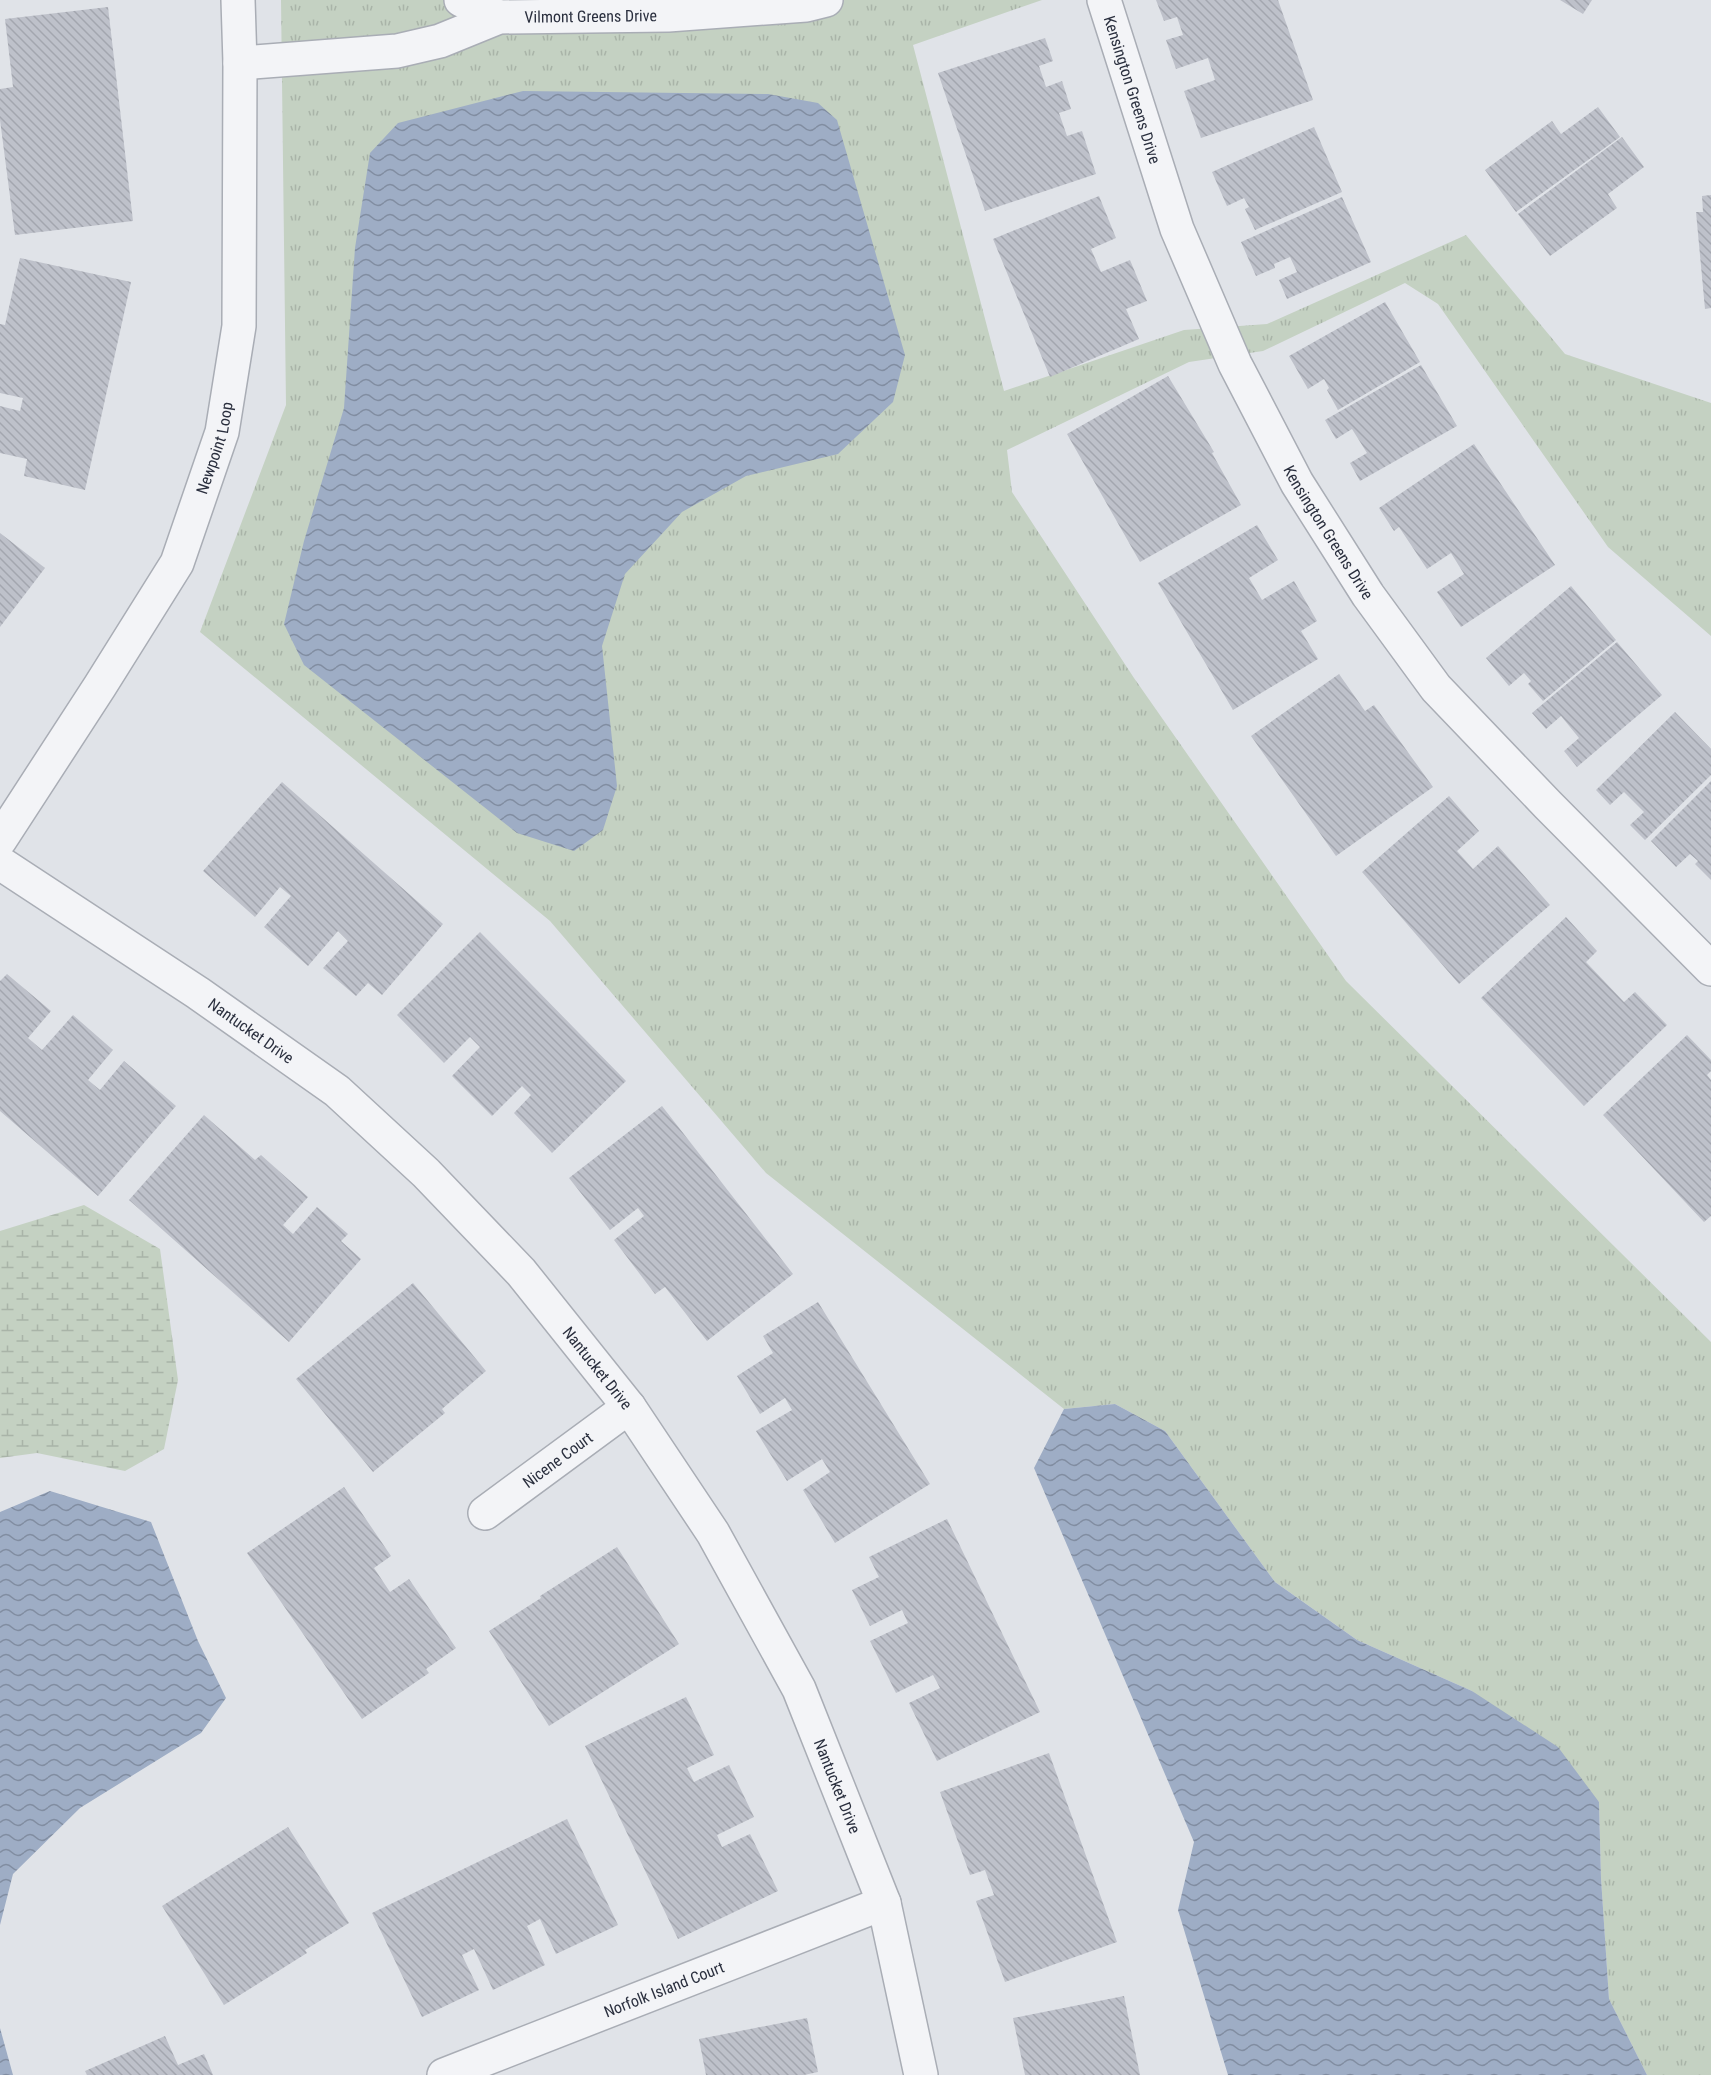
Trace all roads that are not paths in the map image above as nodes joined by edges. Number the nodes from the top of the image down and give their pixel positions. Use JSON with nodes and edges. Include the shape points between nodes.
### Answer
{"nodes":[{"id":1,"x":237,"y":0,"type":"edge"},
{"id":2,"x":461,"y":0,"type":"edge"},
{"id":3,"x":826,"y":0,"type":"edge"},
{"id":4,"x":1104,"y":0,"type":"edge"},
{"id":5,"x":499,"y":17,"type":"junction"},
{"id":6,"x":240,"y":63,"type":"junction"},
{"id":7,"x":0,"y":840,"type":"edge"},
{"id":8,"x":0,"y":863,"type":"edge"},
{"id":9,"x":1711,"y":969,"type":"edge"},
{"id":10,"x":629,"y":1407,"type":"junction"},
{"id":11,"x":485,"y":1513,"type":"dead end"},
{"id":12,"x":884,"y":1903,"type":"junction"},
{"id":13,"x":444,"y":2075,"type":"edge"},
{"id":14,"x":921,"y":2075,"type":"edge"}],
"edges":[{"from":1,"to":6,"type":"street","name":"Newpoint Loop"},
{"from":2,"to":5,"type":"street","name":"Vilmont Greens Drive"},
{"from":3,"to":5,"type":"street","name":"Vilmont Greens Drive","via":[[806,5],[668,15]]},
{"from":4,"to":9,"type":"street","name":"Kensington Greens Drive","via":[[1177,229],[1234,364],[1297,483],[1368,594],[1436,688]]},
{"from":5,"to":6,"type":"street","name":"Vilmont Greens Drive","via":[[440,41],[397,51]]},
{"from":6,"to":7,"type":"street","name":"Newpoint Loop","via":[[239,326],[222,432],[177,563]]},
{"from":8,"to":10,"type":"street","name":"Nantucket Drive","via":[[338,1091],[426,1173],[521,1272]]},
{"from":10,"to":11,"type":"street","name":"Nicene Court"},
{"from":10,"to":12,"type":"street","name":"Nantucket Drive","via":[[713,1533],[799,1689]]},
{"from":12,"to":13,"type":"street","name":"Norfolk Island Court"},
{"from":12,"to":14,"type":"street","name":"Nantucket Drive"}]}
